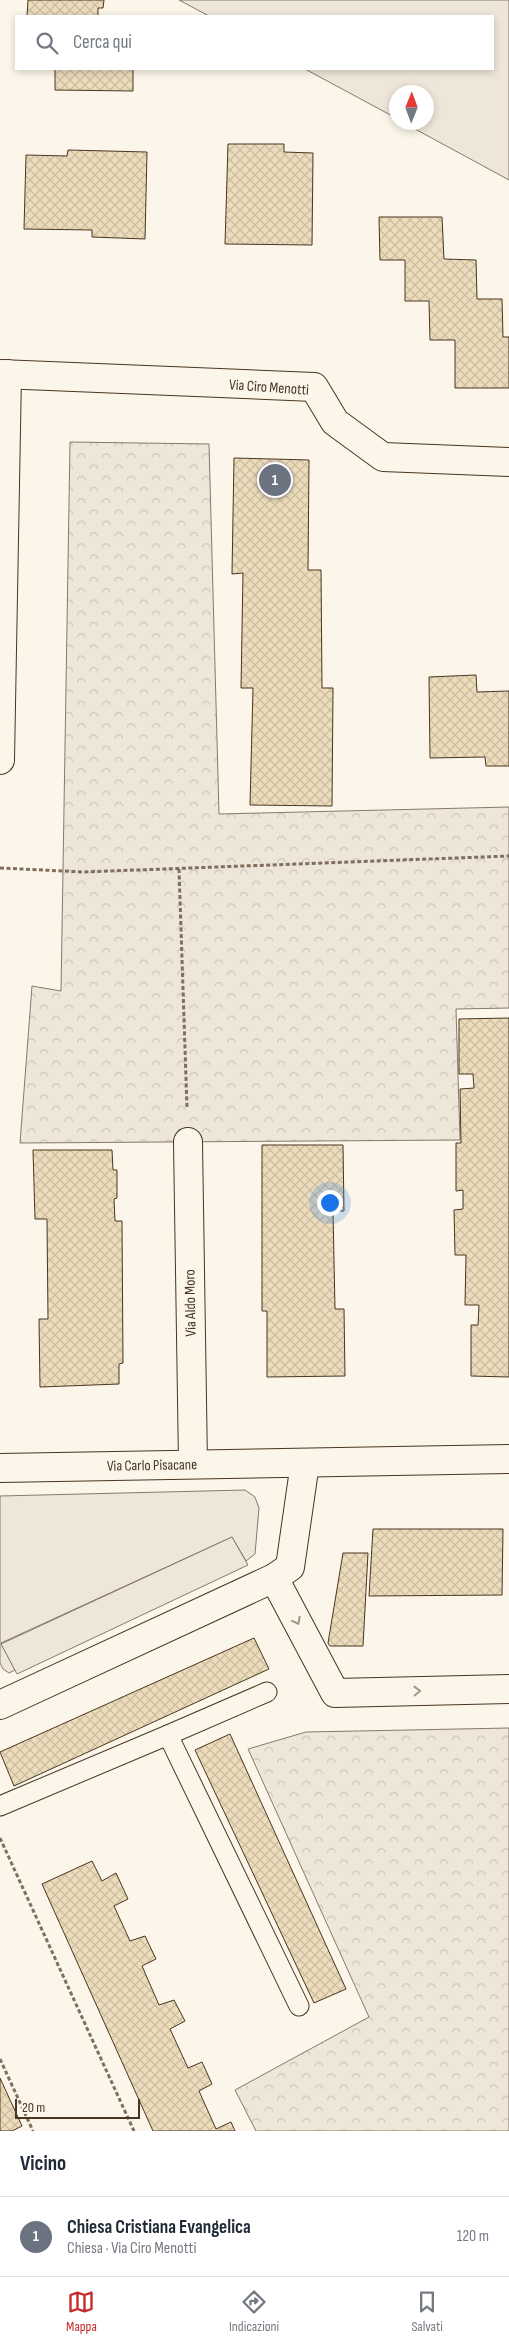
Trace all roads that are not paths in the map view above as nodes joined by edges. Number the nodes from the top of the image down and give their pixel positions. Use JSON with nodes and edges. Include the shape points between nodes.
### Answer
{"nodes":[{"id":1,"x":4,"y":374,"type":"edge"},
{"id":2,"x":509,"y":462,"type":"edge"},
{"id":3,"x":0,"y":760,"type":"edge"},
{"id":4,"x":188,"y":1142,"type":"road end"},
{"id":5,"x":509,"y":1459,"type":"edge"},
{"id":6,"x":305,"y":1463,"type":"junction"},
{"id":7,"x":193,"y":1464,"type":"junction"},
{"id":8,"x":0,"y":1468,"type":"edge"},
{"id":9,"x":274,"y":1578,"type":"junction"},
{"id":10,"x":509,"y":1688,"type":"edge"},
{"id":11,"x":267,"y":1692,"type":"dead end"},
{"id":12,"x":0,"y":1705,"type":"edge"},
{"id":13,"x":168,"y":1736,"type":"junction"},
{"id":14,"x":0,"y":1806,"type":"edge"},
{"id":15,"x":299,"y":2006,"type":"dead end"}],
"edges":[{"from":1,"to":2,"type":"street","name":"Via Ciro Menotti","via":[[314,387],[335,422],[382,457]]},
{"from":1,"to":3,"type":"street"},
{"from":4,"to":7,"type":"street","name":"Via Aldo Moro"},
{"from":5,"to":6,"type":"street","name":"Via Carlo Pisacane"},
{"from":6,"to":7,"type":"street","name":"Via Carlo Pisacane"},
{"from":6,"to":9,"type":"street","via":[[290,1567]]},
{"from":7,"to":8,"type":"street","name":"Via Carlo Pisacane"},
{"from":9,"to":10,"type":"street","one_way":true,"via":[[335,1692]]},
{"from":9,"to":12,"type":"street"},
{"from":11,"to":13,"type":"lane"},
{"from":13,"to":14,"type":"lane"},
{"from":13,"to":15,"type":"lane"}]}
